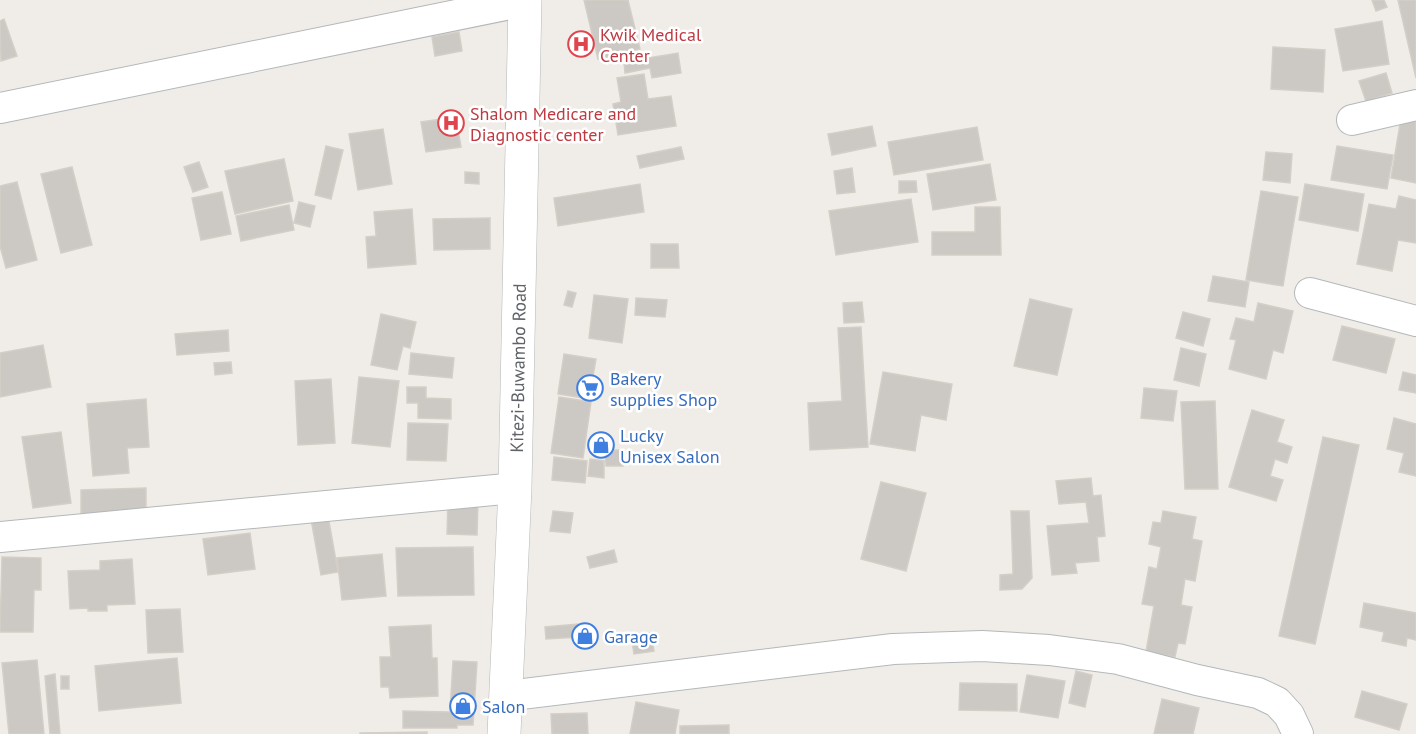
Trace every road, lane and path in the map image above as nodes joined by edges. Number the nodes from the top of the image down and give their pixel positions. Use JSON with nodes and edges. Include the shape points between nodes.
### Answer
{"nodes":[{"id":1,"x":525,"y":0,"type":"edge"},
{"id":2,"x":1416,"y":105,"type":"edge"},
{"id":3,"x":0,"y":108,"type":"edge"},
{"id":4,"x":1352,"y":120,"type":"dead end"},
{"id":5,"x":1310,"y":293,"type":"dead end"},
{"id":6,"x":1416,"y":321,"type":"edge"},
{"id":7,"x":515,"y":488,"type":"junction"},
{"id":8,"x":0,"y":537,"type":"edge"},
{"id":9,"x":506,"y":696,"type":"junction"},
{"id":10,"x":504,"y":734,"type":"edge"},
{"id":11,"x":1298,"y":734,"type":"edge"}],
"edges":[{"from":1,"to":3,"type":"street"},
{"from":1,"to":7,"type":"street","name":"Kitezi-Buwambo Road"},
{"from":2,"to":4,"type":"street"},
{"from":5,"to":6,"type":"street"},
{"from":7,"to":8,"type":"street"},
{"from":7,"to":9,"type":"street","name":"Kitezi-Buwambo Road"},
{"from":9,"to":10,"type":"street","name":"Kitezi-Buwambo Road"},
{"from":9,"to":11,"type":"street","via":[[893,649],[1005,647],[1118,659],[1258,693],[1277,702]]}]}
